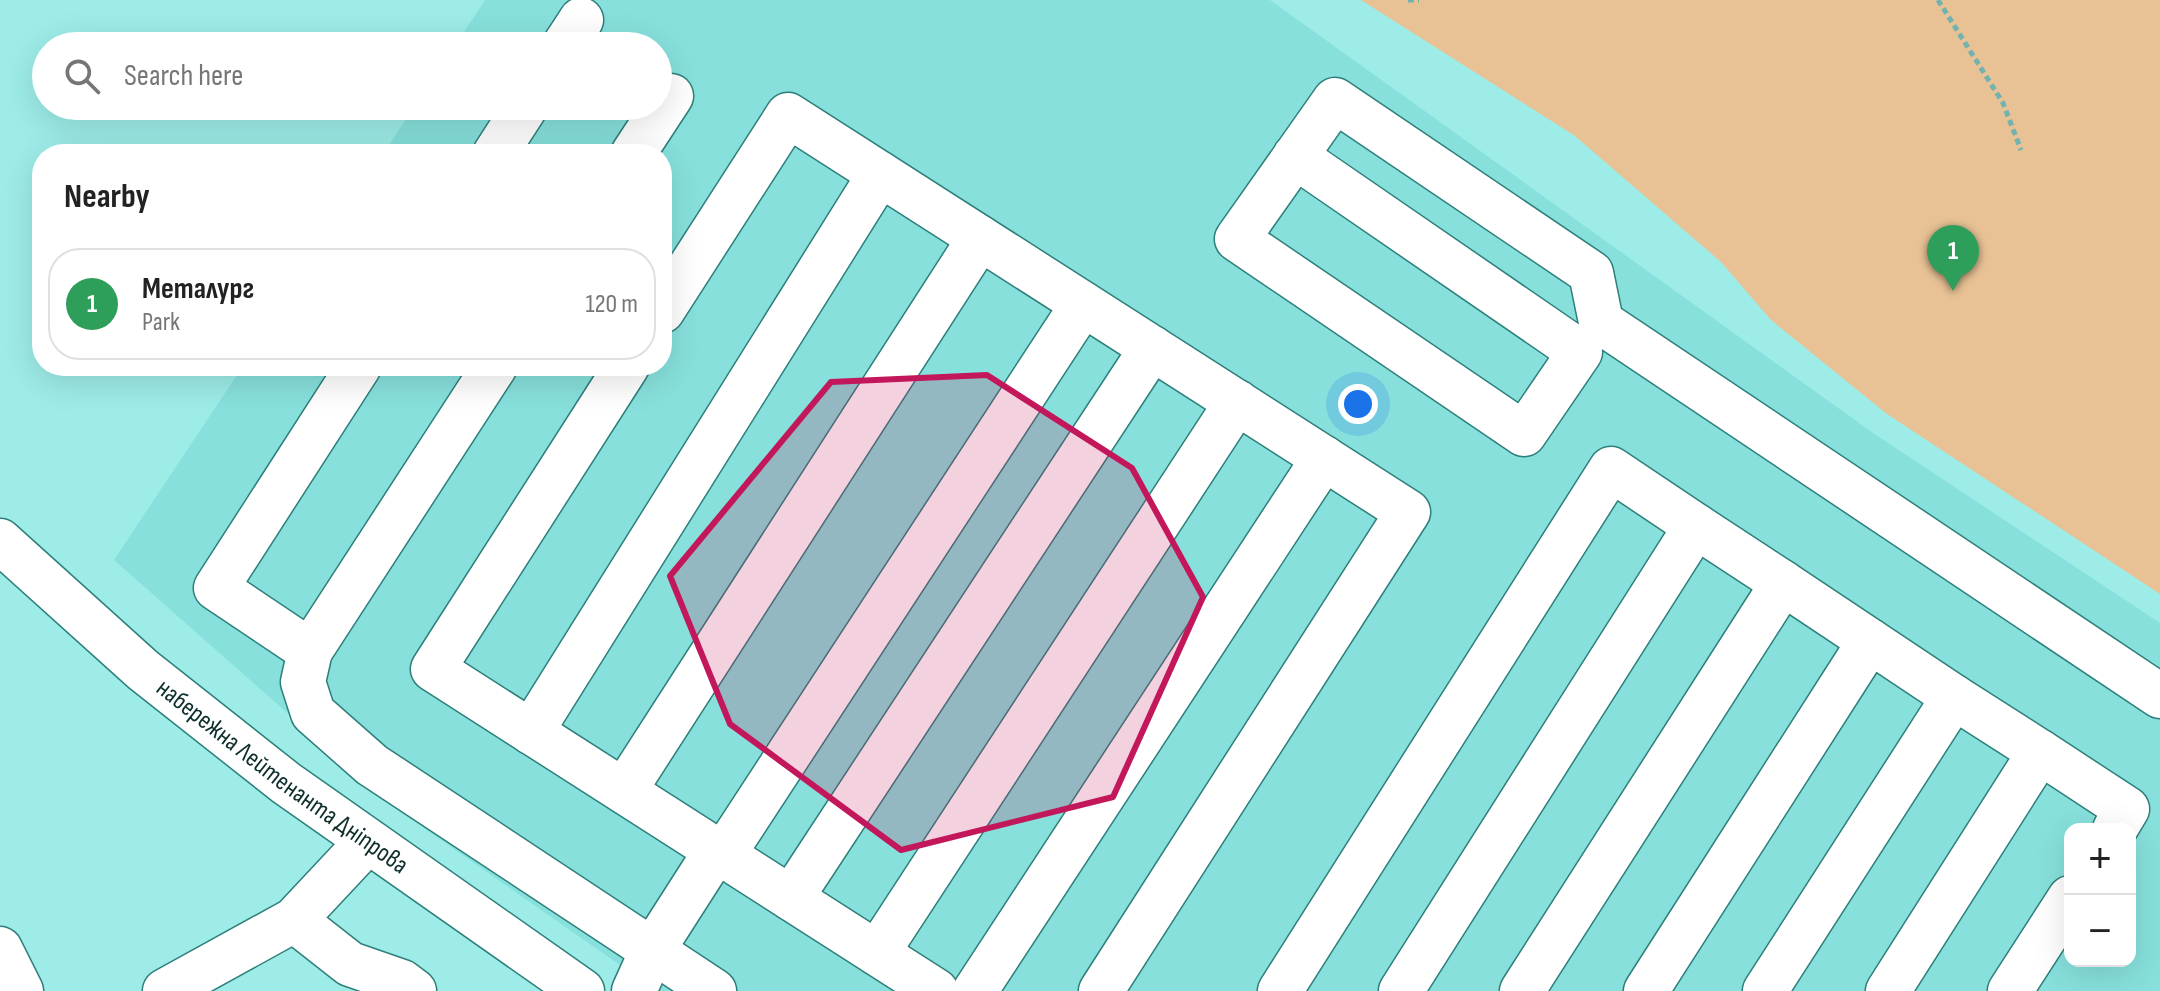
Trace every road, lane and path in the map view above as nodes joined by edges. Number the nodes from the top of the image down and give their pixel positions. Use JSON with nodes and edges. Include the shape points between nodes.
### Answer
{"nodes":[{"id":1,"x":1408,"y":0,"type":"edge"},
{"id":2,"x":1419,"y":0,"type":"edge"},
{"id":3,"x":1938,"y":0,"type":"edge"},
{"id":4,"x":517,"y":120,"type":"edge"},
{"id":5,"x":655,"y":120,"type":"edge"},
{"id":6,"x":501,"y":144,"type":"edge"},
{"id":7,"x":640,"y":144,"type":"edge"},
{"id":8,"x":2021,"y":150,"type":"dead end"},
{"id":9,"x":1295,"y":156,"type":"junction"},
{"id":10,"x":880,"y":174,"type":"junction"},
{"id":11,"x":980,"y":238,"type":"junction"},
{"id":12,"x":672,"y":295,"type":"edge"},
{"id":13,"x":1083,"y":304,"type":"junction"},
{"id":14,"x":1591,"y":337,"type":"junction"},
{"id":15,"x":1152,"y":348,"type":"junction"},
{"id":16,"x":353,"y":376,"type":"edge"},
{"id":17,"x":489,"y":376,"type":"edge"},
{"id":18,"x":621,"y":376,"type":"edge"},
{"id":19,"x":1237,"y":402,"type":"junction"},
{"id":20,"x":1324,"y":458,"type":"junction"},
{"id":21,"x":1696,"y":526,"type":"junction"},
{"id":22,"x":0,"y":541,"type":"edge"},
{"id":23,"x":1783,"y":583,"type":"junction"},
{"id":24,"x":1870,"y":641,"type":"junction"},
{"id":25,"x":310,"y":651,"type":"junction"},
{"id":26,"x":2160,"y":696,"type":"edge"},
{"id":27,"x":1954,"y":697,"type":"junction"},
{"id":28,"x":531,"y":732,"type":"junction"},
{"id":29,"x":2040,"y":752,"type":"junction"},
{"id":30,"x":624,"y":791,"type":"junction"},
{"id":31,"x":2119,"y":823,"type":"edge"},
{"id":32,"x":368,"y":841,"type":"junction"},
{"id":33,"x":720,"y":853,"type":"junction"},
{"id":34,"x":791,"y":898,"type":"junction"},
{"id":35,"x":2064,"y":907,"type":"edge"},
{"id":36,"x":294,"y":920,"type":"junction"},
{"id":37,"x":0,"y":949,"type":"edge"},
{"id":38,"x":652,"y":951,"type":"junction"},
{"id":39,"x":877,"y":953,"type":"junction"},
{"id":40,"x":21,"y":991,"type":"edge"},
{"id":41,"x":165,"y":991,"type":"edge"},
{"id":42,"x":414,"y":991,"type":"edge"},
{"id":43,"x":582,"y":991,"type":"edge"},
{"id":44,"x":634,"y":991,"type":"edge"},
{"id":45,"x":714,"y":991,"type":"edge"},
{"id":46,"x":936,"y":991,"type":"edge"},
{"id":47,"x":975,"y":991,"type":"edge"},
{"id":48,"x":1101,"y":991,"type":"edge"},
{"id":49,"x":1280,"y":991,"type":"edge"},
{"id":50,"x":1401,"y":991,"type":"edge"},
{"id":51,"x":1522,"y":991,"type":"edge"},
{"id":52,"x":1646,"y":991,"type":"edge"},
{"id":53,"x":1765,"y":991,"type":"edge"},
{"id":54,"x":1888,"y":991,"type":"edge"},
{"id":55,"x":2010,"y":991,"type":"edge"}],
"edges":[{"from":1,"to":2,"type":"path"},
{"from":3,"to":8,"type":"path","via":[[2003,103]]},
{"from":4,"to":6,"type":"main road"},
{"from":5,"to":7,"type":"main road"},
{"from":9,"to":14,"type":"main road"},
{"from":9,"to":14,"type":"main road","via":[[1335,100],[1591,273]]},
{"from":9,"to":14,"type":"main road","via":[[1237,239],[1524,434]]},
{"from":10,"to":11,"type":"main road"},
{"from":10,"to":12,"type":"main road","via":[[788,115]]},
{"from":10,"to":28,"type":"main road"},
{"from":11,"to":13,"type":"main road"},
{"from":11,"to":30,"type":"main road"},
{"from":13,"to":15,"type":"main road"},
{"from":13,"to":33,"type":"main road"},
{"from":14,"to":26,"type":"main road"},
{"from":15,"to":19,"type":"main road"},
{"from":15,"to":34,"type":"main road"},
{"from":16,"to":25,"type":"main road","via":[[216,588]]},
{"from":17,"to":25,"type":"main road"},
{"from":18,"to":28,"type":"main road","via":[[433,669]]},
{"from":19,"to":20,"type":"main road"},
{"from":19,"to":39,"type":"main road"},
{"from":20,"to":47,"type":"main road"},
{"from":20,"to":48,"type":"main road","via":[[1408,512]]},
{"from":21,"to":23,"type":"main road"},
{"from":21,"to":49,"type":"main road","via":[[1611,469]]},
{"from":21,"to":50,"type":"main road"},
{"from":22,"to":32,"type":"main road","name":"набережна Лейтенанта Дніпрова","via":[[143,670]]},
{"from":23,"to":24,"type":"main road"},
{"from":23,"to":51,"type":"main road"},
{"from":24,"to":27,"type":"main road"},
{"from":24,"to":52,"type":"main road"},
{"from":25,"to":38,"type":"main road","via":[[303,682],[313,713],[372,765]]},
{"from":27,"to":29,"type":"main road"},
{"from":27,"to":53,"type":"main road"},
{"from":28,"to":30,"type":"main road"},
{"from":29,"to":31,"type":"main road","via":[[2127,809]]},
{"from":29,"to":54,"type":"main road"},
{"from":30,"to":33,"type":"main road"},
{"from":32,"to":36,"type":"main road"},
{"from":32,"to":43,"type":"main road","name":"набережна Лейтенанта Дніпрова"},
{"from":33,"to":34,"type":"main road"},
{"from":33,"to":38,"type":"main road"},
{"from":34,"to":39,"type":"main road"},
{"from":35,"to":55,"type":"main road"},
{"from":36,"to":41,"type":"main road"},
{"from":36,"to":42,"type":"main road","via":[[350,964]]},
{"from":37,"to":40,"type":"main road"},
{"from":38,"to":44,"type":"main road"},
{"from":38,"to":45,"type":"main road"},
{"from":39,"to":46,"type":"main road"}]}
